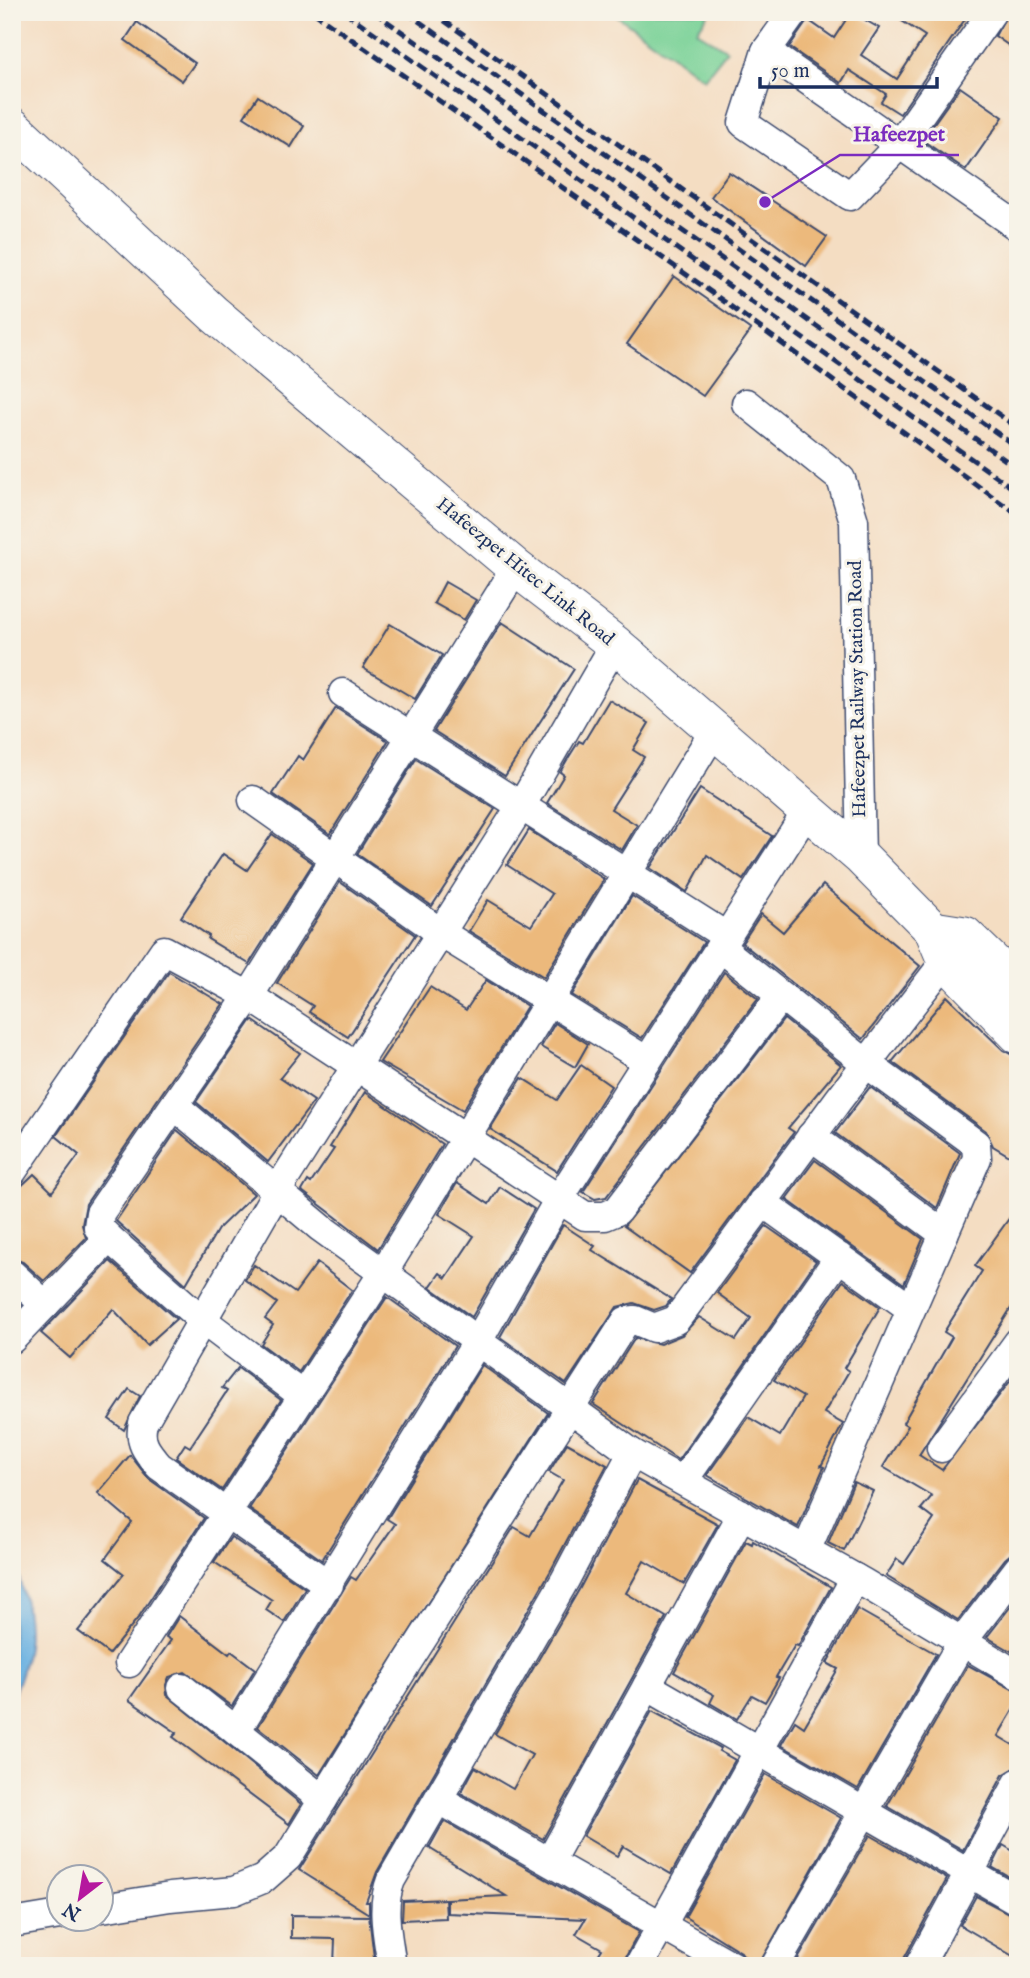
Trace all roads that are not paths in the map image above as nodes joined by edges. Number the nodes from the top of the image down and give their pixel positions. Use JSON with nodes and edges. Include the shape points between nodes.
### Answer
{"nodes":[{"id":1,"x":794,"y":12,"type":"edge"},
{"id":2,"x":992,"y":12,"type":"edge"},
{"id":3,"x":766,"y":51,"type":"junction"},
{"id":4,"x":12,"y":126,"type":"edge"},
{"id":5,"x":898,"y":145,"type":"junction"},
{"id":6,"x":1018,"y":226,"type":"edge"},
{"id":7,"x":746,"y":403,"type":"dead end"},
{"id":8,"x":516,"y":568,"type":"junction"},
{"id":9,"x":614,"y":644,"type":"junction"},
{"id":10,"x":343,"y":693,"type":"dead end"},
{"id":11,"x":714,"y":731,"type":"junction"},
{"id":12,"x":410,"y":735,"type":"junction"},
{"id":13,"x":253,"y":800,"type":"dead end"},
{"id":14,"x":521,"y":806,"type":"junction"},
{"id":15,"x":807,"y":811,"type":"junction"},
{"id":16,"x":862,"y":857,"type":"junction"},
{"id":17,"x":335,"y":858,"type":"junction"},
{"id":18,"x":627,"y":873,"type":"junction"},
{"id":19,"x":441,"y":933,"type":"junction"},
{"id":20,"x":723,"y":942,"type":"junction"},
{"id":21,"x":948,"y":942,"type":"junction"},
{"id":22,"x":1018,"y":986,"type":"edge"},
{"id":23,"x":249,"y":996,"type":"junction"},
{"id":24,"x":782,"y":996,"type":"junction"},
{"id":25,"x":550,"y":1000,"type":"junction"},
{"id":26,"x":1018,"y":1035,"type":"edge"},
{"id":27,"x":647,"y":1061,"type":"junction"},
{"id":28,"x":867,"y":1063,"type":"junction"},
{"id":29,"x":357,"y":1066,"type":"junction"},
{"id":30,"x":175,"y":1106,"type":"junction"},
{"id":31,"x":811,"y":1136,"type":"junction"},
{"id":32,"x":466,"y":1138,"type":"junction"},
{"id":33,"x":12,"y":1172,"type":"edge"},
{"id":34,"x":277,"y":1191,"type":"junction"},
{"id":35,"x":559,"y":1199,"type":"junction"},
{"id":36,"x":762,"y":1202,"type":"junction"},
{"id":37,"x":944,"y":1234,"type":"junction"},
{"id":38,"x":109,"y":1238,"type":"junction"},
{"id":39,"x":839,"y":1257,"type":"junction"},
{"id":40,"x":383,"y":1273,"type":"junction"},
{"id":41,"x":12,"y":1274,"type":"edge"},
{"id":42,"x":45,"y":1305,"type":"junction"},
{"id":43,"x":911,"y":1309,"type":"junction"},
{"id":44,"x":201,"y":1319,"type":"junction"},
{"id":45,"x":12,"y":1339,"type":"edge"},
{"id":46,"x":478,"y":1341,"type":"junction"},
{"id":47,"x":1018,"y":1342,"type":"edge"},
{"id":48,"x":303,"y":1396,"type":"junction"},
{"id":49,"x":572,"y":1409,"type":"junction"},
{"id":50,"x":941,"y":1448,"type":"dead end"},
{"id":51,"x":632,"y":1453,"type":"junction"},
{"id":52,"x":683,"y":1481,"type":"junction"},
{"id":53,"x":742,"y":1514,"type":"junction"},
{"id":54,"x":226,"y":1515,"type":"junction"},
{"id":55,"x":806,"y":1551,"type":"junction"},
{"id":56,"x":1018,"y":1569,"type":"edge"},
{"id":57,"x":855,"y":1578,"type":"junction"},
{"id":58,"x":329,"y":1585,"type":"junction"},
{"id":59,"x":962,"y":1642,"type":"junction"},
{"id":60,"x":129,"y":1663,"type":"dead end"},
{"id":61,"x":1018,"y":1675,"type":"edge"},
{"id":62,"x":647,"y":1685,"type":"junction"},
{"id":63,"x":182,"y":1688,"type":"dead end"},
{"id":64,"x":236,"y":1731,"type":"junction"},
{"id":65,"x":758,"y":1750,"type":"junction"},
{"id":66,"x":1018,"y":1783,"type":"edge"},
{"id":67,"x":323,"y":1800,"type":"junction"},
{"id":68,"x":440,"y":1800,"type":"junction"},
{"id":69,"x":863,"y":1812,"type":"junction"},
{"id":70,"x":550,"y":1861,"type":"junction"},
{"id":71,"x":969,"y":1873,"type":"junction"},
{"id":72,"x":1018,"y":1901,"type":"edge"},
{"id":73,"x":116,"y":1906,"type":"edge"},
{"id":74,"x":46,"y":1917,"type":"edge"},
{"id":75,"x":12,"y":1923,"type":"edge"},
{"id":76,"x":659,"y":1924,"type":"junction"},
{"id":77,"x":391,"y":1966,"type":"edge"},
{"id":78,"x":639,"y":1966,"type":"edge"},
{"id":79,"x":733,"y":1966,"type":"edge"},
{"id":80,"x":775,"y":1966,"type":"edge"},
{"id":81,"x":919,"y":1966,"type":"edge"}],
"edges":[{"from":1,"to":3,"type":"street"},
{"from":2,"to":5,"type":"street"},
{"from":3,"to":5,"type":"street"},
{"from":3,"to":5,"type":"street","via":[[743,122],[850,196]]},
{"from":4,"to":8,"type":"main road","name":"Hafeezpet Hitec Link Road","via":[[214,314]]},
{"from":5,"to":6,"type":"street"},
{"from":7,"to":16,"type":"street","name":"Hafeezpet Railway Station Road","via":[[841,479],[854,521]]},
{"from":8,"to":9,"type":"main road","name":"Hafeezpet Hitec Link Road"},
{"from":8,"to":12,"type":"street"},
{"from":9,"to":11,"type":"main road","name":"Hafeezpet Hitec Link Road"},
{"from":9,"to":14,"type":"street"},
{"from":10,"to":12,"type":"street"},
{"from":11,"to":15,"type":"main road","name":"Hafeezpet Hitec Link Road"},
{"from":11,"to":18,"type":"street"},
{"from":12,"to":14,"type":"street"},
{"from":12,"to":17,"type":"street"},
{"from":13,"to":17,"type":"street"},
{"from":14,"to":18,"type":"street"},
{"from":14,"to":19,"type":"street"},
{"from":15,"to":16,"type":"main road","name":"Hafeezpet Hitec Link Road"},
{"from":15,"to":20,"type":"street"},
{"from":16,"to":21,"type":"main road","name":"Hafeezpet Hitec Link Road"},
{"from":17,"to":19,"type":"street"},
{"from":17,"to":23,"type":"street"},
{"from":18,"to":20,"type":"street"},
{"from":18,"to":25,"type":"street"},
{"from":19,"to":25,"type":"street"},
{"from":19,"to":29,"type":"street"},
{"from":20,"to":24,"type":"street"},
{"from":20,"to":27,"type":"street"},
{"from":21,"to":22,"type":"main road"},
{"from":21,"to":26,"type":"main road","name":"Hafeezpet Hitec Link Road"},
{"from":21,"to":28,"type":"street"},
{"from":23,"to":29,"type":"street"},
{"from":23,"to":30,"type":"street"},
{"from":23,"to":33,"type":"street","via":[[164,950]]},
{"from":24,"to":28,"type":"street"},
{"from":24,"to":35,"type":"street","via":[[617,1211],[585,1216]]},
{"from":25,"to":27,"type":"street"},
{"from":25,"to":32,"type":"street"},
{"from":27,"to":35,"type":"street"},
{"from":28,"to":31,"type":"street"},
{"from":28,"to":37,"type":"street","via":[[976,1144],[977,1158]]},
{"from":29,"to":32,"type":"street"},
{"from":29,"to":34,"type":"street"},
{"from":30,"to":34,"type":"street"},
{"from":30,"to":38,"type":"street","via":[[100,1213],[98,1227]]},
{"from":31,"to":36,"type":"street"},
{"from":31,"to":37,"type":"street"},
{"from":32,"to":35,"type":"street"},
{"from":32,"to":40,"type":"street"},
{"from":34,"to":40,"type":"street"},
{"from":34,"to":44,"type":"street"},
{"from":35,"to":46,"type":"street"},
{"from":36,"to":39,"type":"street"},
{"from":36,"to":49,"type":"street","via":[[676,1320],[654,1328],[626,1321]]},
{"from":37,"to":43,"type":"street"},
{"from":38,"to":42,"type":"street"},
{"from":38,"to":44,"type":"street"},
{"from":39,"to":43,"type":"street"},
{"from":39,"to":52,"type":"street"},
{"from":40,"to":46,"type":"street"},
{"from":40,"to":48,"type":"street"},
{"from":41,"to":42,"type":"street"},
{"from":42,"to":45,"type":"street"},
{"from":43,"to":55,"type":"street"},
{"from":44,"to":48,"type":"street"},
{"from":44,"to":54,"type":"street","via":[[140,1434],[144,1448],[159,1466]]},
{"from":46,"to":49,"type":"street"},
{"from":46,"to":58,"type":"street"},
{"from":47,"to":50,"type":"street"},
{"from":48,"to":54,"type":"street"},
{"from":49,"to":51,"type":"street"},
{"from":49,"to":67,"type":"street"},
{"from":51,"to":52,"type":"street"},
{"from":51,"to":68,"type":"street"},
{"from":52,"to":53,"type":"street"},
{"from":53,"to":55,"type":"street"},
{"from":53,"to":62,"type":"street"},
{"from":54,"to":58,"type":"street"},
{"from":54,"to":60,"type":"street"},
{"from":55,"to":57,"type":"street"},
{"from":56,"to":59,"type":"street"},
{"from":57,"to":59,"type":"street"},
{"from":57,"to":65,"type":"street"},
{"from":58,"to":64,"type":"street"},
{"from":59,"to":61,"type":"street"},
{"from":59,"to":69,"type":"street"},
{"from":62,"to":65,"type":"street"},
{"from":62,"to":70,"type":"street"},
{"from":63,"to":64,"type":"street"},
{"from":64,"to":67,"type":"street"},
{"from":65,"to":69,"type":"street"},
{"from":65,"to":76,"type":"street"},
{"from":66,"to":71,"type":"street"},
{"from":67,"to":73,"type":"street","via":[[288,1857],[263,1880],[234,1891]]},
{"from":68,"to":70,"type":"street"},
{"from":68,"to":77,"type":"street","via":[[386,1893]]},
{"from":69,"to":71,"type":"street"},
{"from":69,"to":80,"type":"street"},
{"from":70,"to":76,"type":"street"},
{"from":71,"to":72,"type":"street"},
{"from":71,"to":81,"type":"street"},
{"from":74,"to":75,"type":"street"},
{"from":76,"to":78,"type":"street"},
{"from":76,"to":79,"type":"street"}]}
